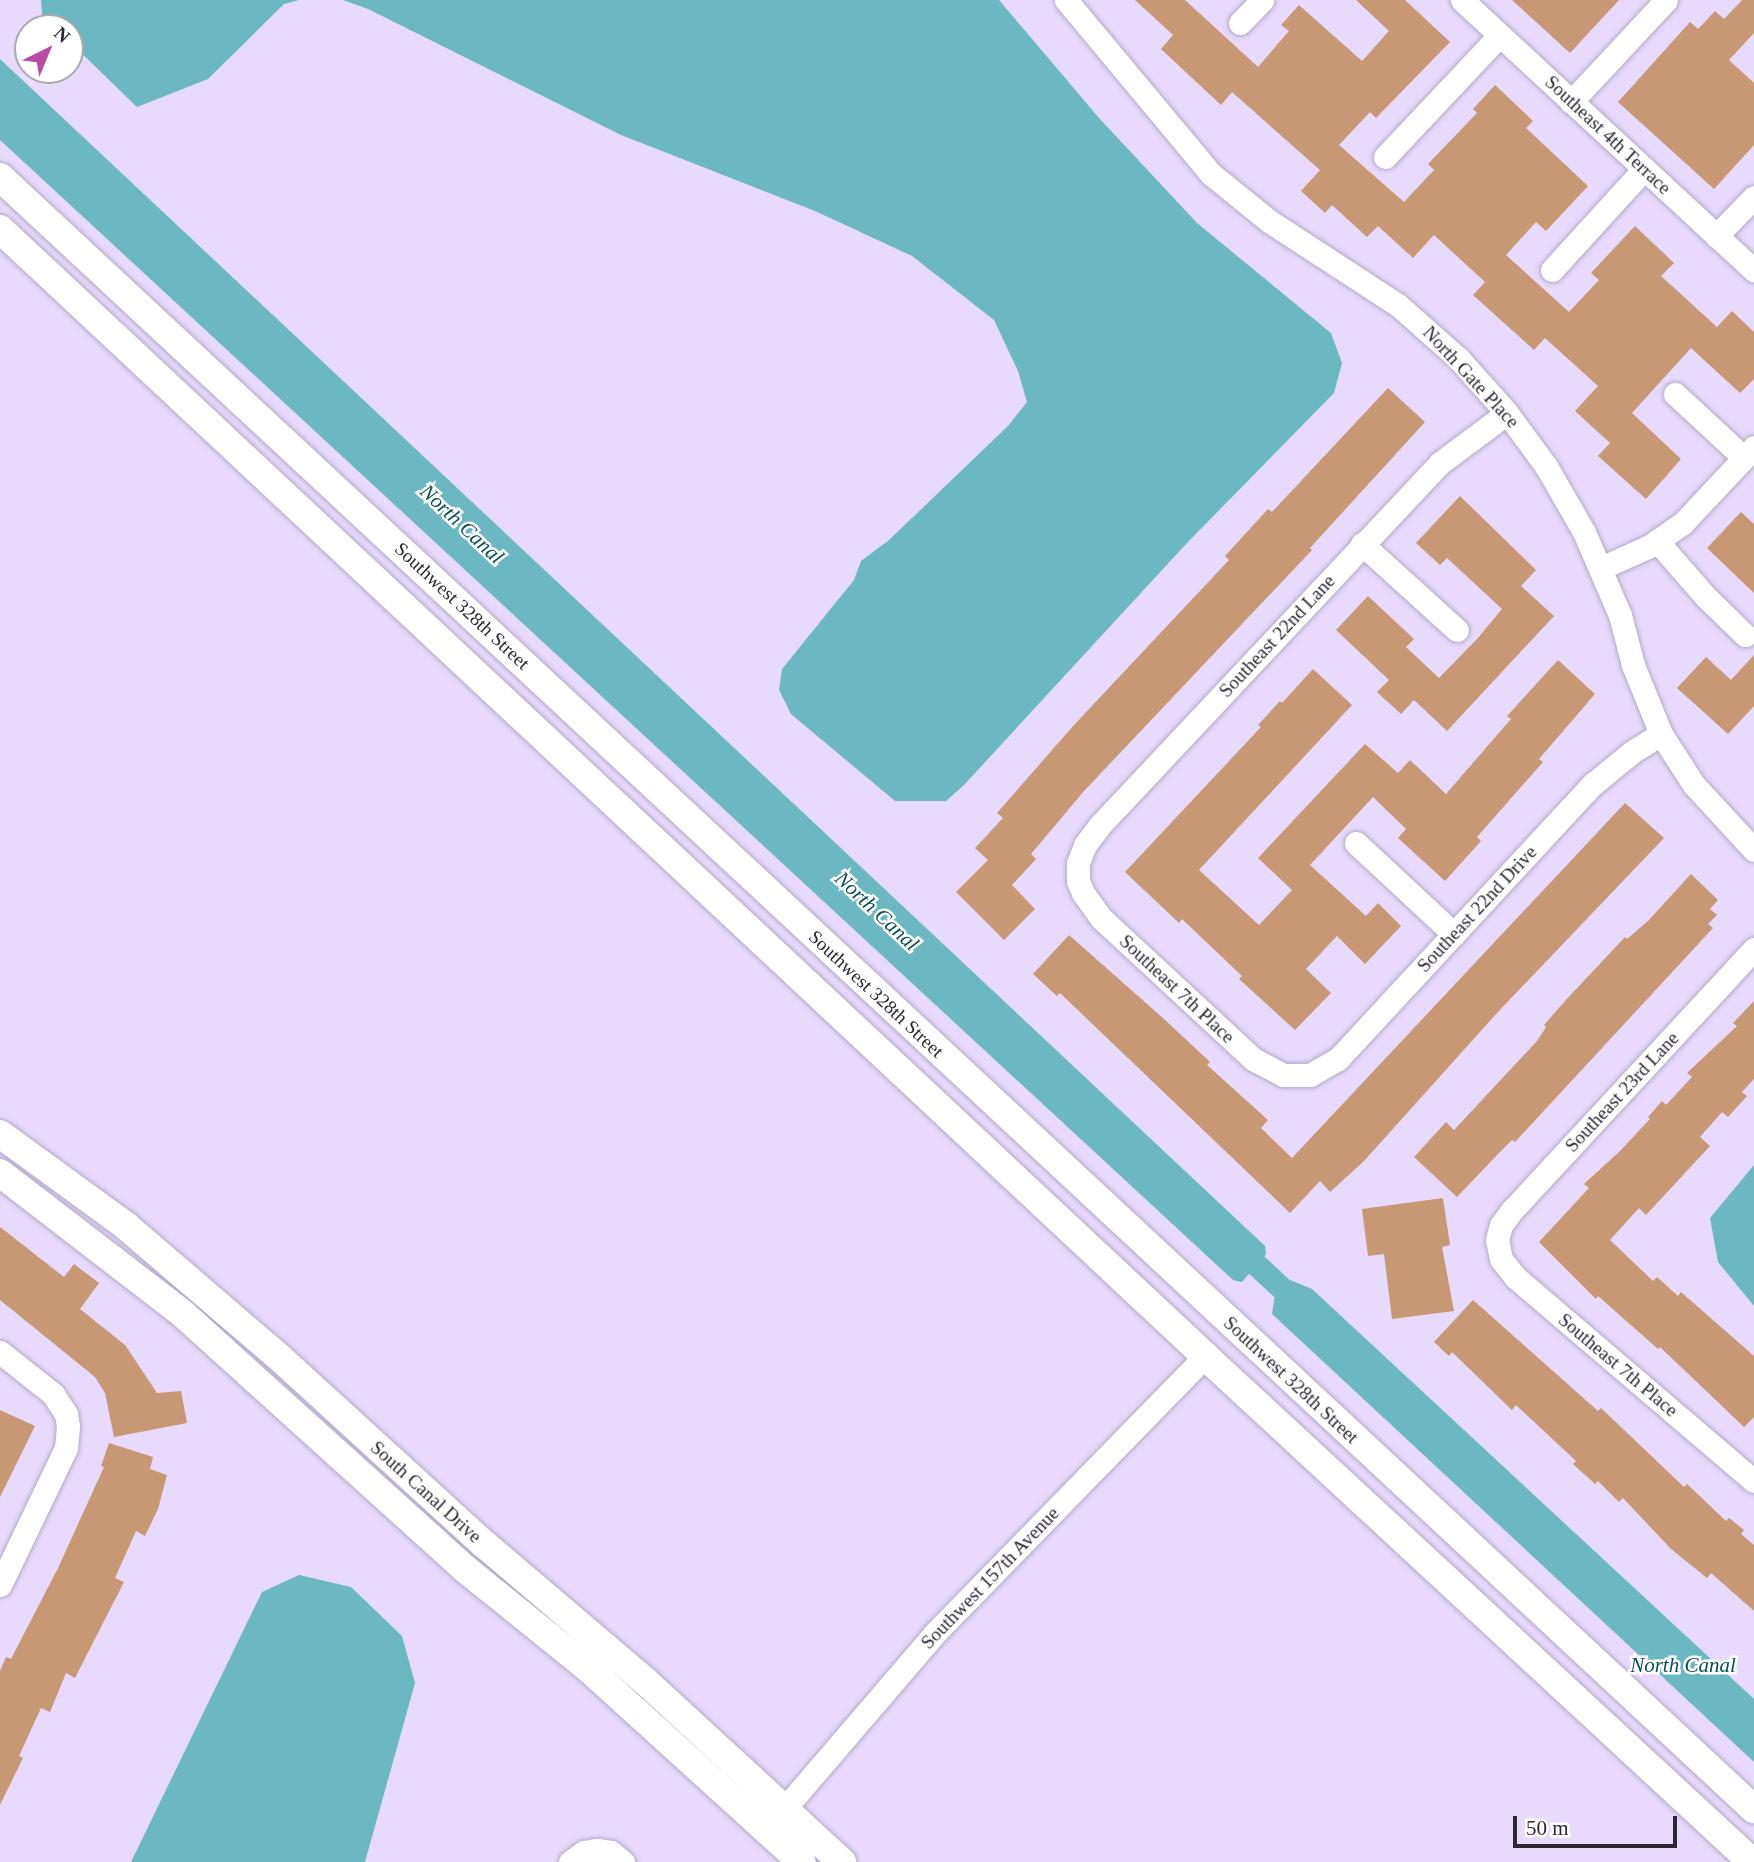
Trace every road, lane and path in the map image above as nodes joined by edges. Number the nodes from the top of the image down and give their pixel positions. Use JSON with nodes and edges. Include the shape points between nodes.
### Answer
{"nodes":[{"id":1,"x":1066,"y":0,"type":"edge"},
{"id":2,"x":1262,"y":0,"type":"edge"},
{"id":3,"x":1462,"y":0,"type":"edge"},
{"id":4,"x":1666,"y":0,"type":"edge"},
{"id":5,"x":1240,"y":23,"type":"dead end"},
{"id":6,"x":1499,"y":36,"type":"junction"},
{"id":7,"x":1571,"y":102,"type":"junction"},
{"id":8,"x":1385,"y":157,"type":"dead end"},
{"id":9,"x":1644,"y":169,"type":"junction"},
{"id":10,"x":0,"y":177,"type":"edge"},
{"id":11,"x":1754,"y":197,"type":"edge"},
{"id":12,"x":0,"y":229,"type":"edge"},
{"id":13,"x":1716,"y":236,"type":"junction"},
{"id":14,"x":1552,"y":270,"type":"dead end"},
{"id":15,"x":1754,"y":270,"type":"edge"},
{"id":16,"x":1675,"y":394,"type":"dead end"},
{"id":17,"x":1507,"y":413,"type":"junction"},
{"id":18,"x":1749,"y":453,"type":"edge"},
{"id":19,"x":1657,"y":541,"type":"junction"},
{"id":20,"x":1362,"y":544,"type":"junction"},
{"id":21,"x":1601,"y":568,"type":"junction"},
{"id":22,"x":1457,"y":630,"type":"dead end"},
{"id":23,"x":1745,"y":635,"type":"dead end"},
{"id":24,"x":1661,"y":734,"type":"junction"},
{"id":25,"x":1356,"y":843,"type":"dead end"},
{"id":26,"x":1754,"y":850,"type":"edge"},
{"id":27,"x":1078,"y":881,"type":"joint"},
{"id":28,"x":1454,"y":934,"type":"junction"},
{"id":29,"x":1754,"y":949,"type":"edge"},
{"id":30,"x":1293,"y":1078,"type":"joint"},
{"id":31,"x":0,"y":1134,"type":"edge"},
{"id":32,"x":0,"y":1173,"type":"edge"},
{"id":33,"x":1497,"y":1240,"type":"joint"},
{"id":34,"x":0,"y":1352,"type":"edge"},
{"id":35,"x":1205,"y":1356,"type":"junction"},
{"id":36,"x":1754,"y":1480,"type":"edge"},
{"id":37,"x":0,"y":1585,"type":"edge"},
{"id":38,"x":785,"y":1808,"type":"junction"},
{"id":39,"x":1754,"y":1809,"type":"edge"},
{"id":40,"x":570,"y":1862,"type":"edge"},
{"id":41,"x":623,"y":1862,"type":"edge"},
{"id":42,"x":802,"y":1862,"type":"edge"},
{"id":43,"x":842,"y":1862,"type":"edge"},
{"id":44,"x":1752,"y":1862,"type":"edge"}],
"edges":[{"from":1,"to":17,"type":"street","name":"North Gate Place","via":[[1211,174],[1269,221],[1398,305],[1458,358]]},
{"from":2,"to":5,"type":"street"},
{"from":3,"to":6,"type":"street","name":"Southeast 4th Terrace"},
{"from":4,"to":7,"type":"street"},
{"from":6,"to":7,"type":"street","name":"Southeast 4th Terrace"},
{"from":6,"to":8,"type":"street"},
{"from":7,"to":9,"type":"street","name":"Southeast 4th Terrace"},
{"from":9,"to":13,"type":"street","name":"Southeast 4th Terrace"},
{"from":9,"to":14,"type":"street"},
{"from":10,"to":39,"type":"street","name":"Southwest 328th Street"},
{"from":11,"to":13,"type":"street"},
{"from":12,"to":35,"type":"street","name":"Southwest 328th Street"},
{"from":13,"to":15,"type":"street","name":"Southeast 4th Terrace"},
{"from":16,"to":18,"type":"street"},
{"from":17,"to":20,"type":"street","name":"Southeast 22nd Lane","via":[[1440,463]]},
{"from":17,"to":21,"type":"street","name":"North Gate Place","via":[[1567,500]]},
{"from":18,"to":19,"type":"street","via":[[1700,507]]},
{"from":19,"to":21,"type":"street"},
{"from":19,"to":23,"type":"street"},
{"from":20,"to":22,"type":"street"},
{"from":20,"to":27,"type":"street","name":"Southeast 22nd Lane","via":[[1100,825],[1081,855]]},
{"from":21,"to":24,"type":"street","name":"North Gate Place"},
{"from":24,"to":26,"type":"street","name":"North Gate Place","via":[[1703,795]]},
{"from":24,"to":28,"type":"street","name":"Southeast 22nd Drive","via":[[1593,784]]},
{"from":25,"to":28,"type":"street"},
{"from":27,"to":30,"type":"street","name":"Southeast 7th Place","via":[[1102,919],[1245,1052],[1263,1066]]},
{"from":28,"to":30,"type":"street","name":"Southeast 22nd Drive","via":[[1338,1059],[1319,1072]]},
{"from":29,"to":33,"type":"street","name":"Southeast 23rd Lane","via":[[1512,1210]]},
{"from":31,"to":38,"type":"street","name":"South Canal Drive","via":[[126,1226],[280,1358]]},
{"from":32,"to":42,"type":"street","name":"South Canal Drive","via":[[183,1314],[464,1568],[589,1669]]},
{"from":33,"to":36,"type":"street","name":"Southeast 7th Place","via":[[1501,1259],[1515,1277]]},
{"from":34,"to":37,"type":"street","via":[[53,1394],[66,1413],[66,1448]]},
{"from":35,"to":38,"type":"street","name":"Southwest 157th Avenue","via":[[934,1634]]},
{"from":35,"to":44,"type":"street","name":"Southwest 328th Street"},
{"from":38,"to":43,"type":"street","name":"South Canal Drive"},
{"from":40,"to":41,"type":"street","via":[[597,1850],[611,1852]]}]}
